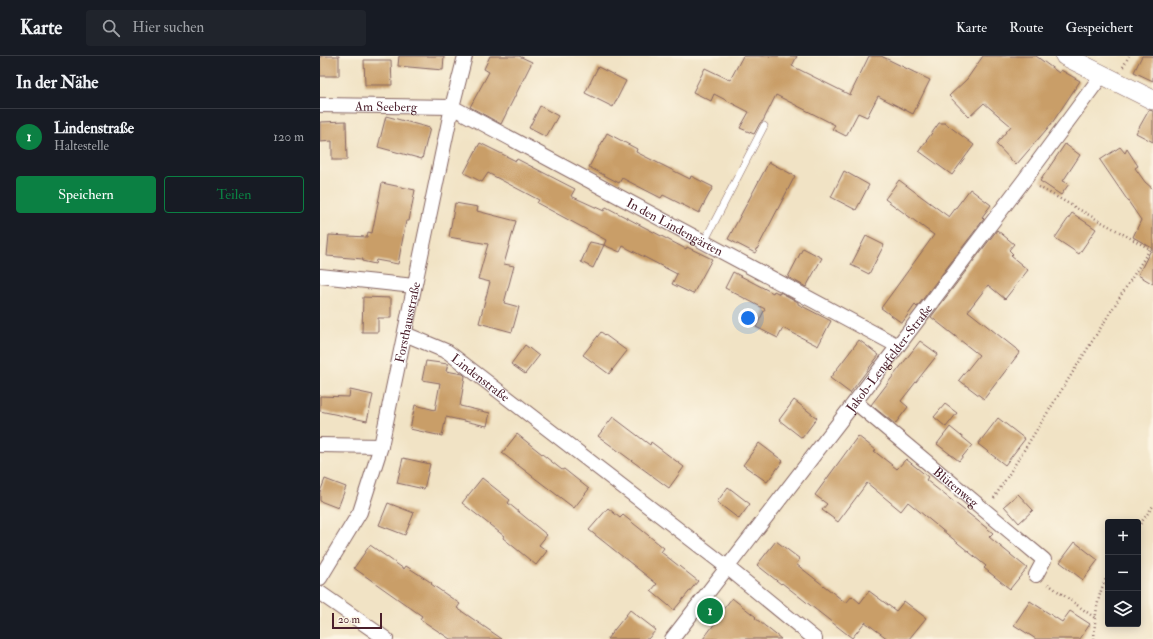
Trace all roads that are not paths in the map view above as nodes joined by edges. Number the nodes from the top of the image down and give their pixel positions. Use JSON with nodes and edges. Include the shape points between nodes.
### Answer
{"nodes":[{"id":1,"x":465,"y":56,"type":"edge"},
{"id":2,"x":1065,"y":56,"type":"edge"},
{"id":3,"x":1102,"y":75,"type":"junction"},
{"id":4,"x":1153,"y":100,"type":"edge"},
{"id":5,"x":320,"y":106,"type":"edge"},
{"id":6,"x":452,"y":108,"type":"junction"},
{"id":7,"x":764,"y":126,"type":"dead end"},
{"id":8,"x":704,"y":242,"type":"junction"},
{"id":9,"x":320,"y":276,"type":"edge"},
{"id":10,"x":414,"y":286,"type":"junction"},
{"id":11,"x":405,"y":334,"type":"junction"},
{"id":12,"x":898,"y":346,"type":"junction"},
{"id":13,"x":855,"y":402,"type":"junction"},
{"id":14,"x":320,"y":445,"type":"edge"},
{"id":15,"x":381,"y":446,"type":"junction"},
{"id":16,"x":726,"y":567,"type":"junction"},
{"id":17,"x":1036,"y":576,"type":"road end"},
{"id":18,"x":320,"y":578,"type":"edge"},
{"id":19,"x":320,"y":593,"type":"edge"},
{"id":20,"x":386,"y":639,"type":"edge"},
{"id":21,"x":672,"y":639,"type":"edge"},
{"id":22,"x":815,"y":639,"type":"edge"}],
"edges":[{"from":1,"to":6,"type":"street","name":"Forsthausstraße"},
{"from":2,"to":3,"type":"street"},
{"from":3,"to":4,"type":"street"},
{"from":3,"to":12,"type":"street","name":"Jakob-Lengfelder-Straße"},
{"from":5,"to":6,"type":"street","name":"Am Seeberg"},
{"from":6,"to":8,"type":"street","name":"In den Lindengärten"},
{"from":6,"to":10,"type":"street","name":"Forsthausstraße"},
{"from":7,"to":8,"type":"lane"},
{"from":8,"to":12,"type":"street","name":"In den Lindengärten"},
{"from":9,"to":10,"type":"street"},
{"from":10,"to":11,"type":"street","name":"Forsthausstraße"},
{"from":11,"to":15,"type":"street","name":"Forsthausstraße"},
{"from":11,"to":16,"type":"street","name":"Lindenstraße","via":[[448,352]]},
{"from":12,"to":13,"type":"street","name":"Jakob-Lengfelder-Straße"},
{"from":13,"to":16,"type":"street","name":"Jakob-Lengfelder-Straße"},
{"from":13,"to":17,"type":"street","name":"Blütenweg","via":[[1044,560]]},
{"from":14,"to":15,"type":"street"},
{"from":15,"to":18,"type":"street","name":"Forsthausstraße","via":[[360,512]]},
{"from":16,"to":21,"type":"street","name":"Jakob-Lengfelder-Straße"},
{"from":16,"to":22,"type":"street","name":"Lindenstraße"},
{"from":19,"to":20,"type":"street"}]}
